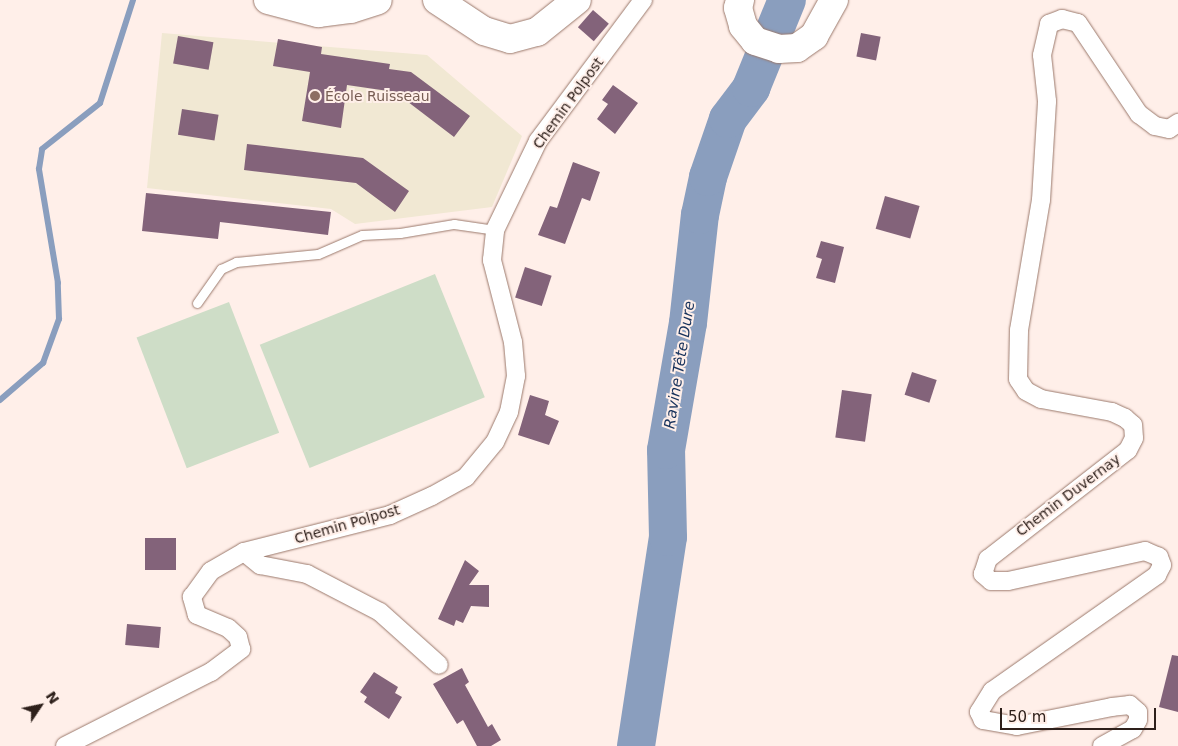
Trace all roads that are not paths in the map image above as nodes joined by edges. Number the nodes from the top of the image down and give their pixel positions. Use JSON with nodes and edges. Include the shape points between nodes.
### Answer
{"nodes":[{"id":1,"x":268,"y":0,"type":"edge"},
{"id":2,"x":378,"y":0,"type":"edge"},
{"id":3,"x":438,"y":0,"type":"edge"},
{"id":4,"x":577,"y":0,"type":"edge"},
{"id":5,"x":643,"y":0,"type":"edge"},
{"id":6,"x":834,"y":0,"type":"edge"},
{"id":7,"x":742,"y":13,"type":"edge"},
{"id":8,"x":1178,"y":123,"type":"edge"},
{"id":9,"x":495,"y":230,"type":"junction"},
{"id":10,"x":197,"y":303,"type":"dead end"},
{"id":11,"x":244,"y":552,"type":"junction"},
{"id":12,"x":439,"y":665,"type":"dead end"},
{"id":13,"x":65,"y":746,"type":"edge"},
{"id":14,"x":1102,"y":746,"type":"edge"}],
"edges":[{"from":1,"to":2,"type":"main road","via":[[318,13],[350,10]]},
{"from":3,"to":4,"type":"main road","via":[[484,31],[510,39],[537,32]]},
{"from":5,"to":9,"type":"street","name":"Chemin Polpost","via":[[538,141]]},
{"from":6,"to":7,"type":"main road","via":[[814,36],[797,48],[779,49],[756,41]]},
{"from":8,"to":14,"type":"street","name":"Chemin Duvernay","via":[[1169,129],[1155,126],[1139,114],[1078,23],[1062,19],[1049,24],[1042,55],[1047,101],[1041,200],[1020,330],[1018,379],[1026,391],[1041,399],[1112,412],[1124,418],[1132,425],[1134,438],[1128,450],[988,559],[983,574],[991,581],[1008,581],[1145,551],[1159,557],[1162,565],[1157,575],[992,691],[979,712],[984,720],[1017,726],[1130,705],[1138,712],[1138,720],[1132,729]]},
{"from":9,"to":10,"type":"lane","via":[[454,224],[400,233],[362,235],[318,254],[236,262],[221,269]]},
{"from":9,"to":11,"type":"street","name":"Chemin Polpost","via":[[492,260],[513,342],[516,376],[509,412],[495,442],[466,477],[390,514]]},
{"from":11,"to":12,"type":"street","via":[[260,565],[308,574],[380,612]]},
{"from":11,"to":13,"type":"street","name":"Chemin Polpost","via":[[211,571],[192,597],[197,615],[228,628],[238,637],[241,649],[211,672]]}]}
